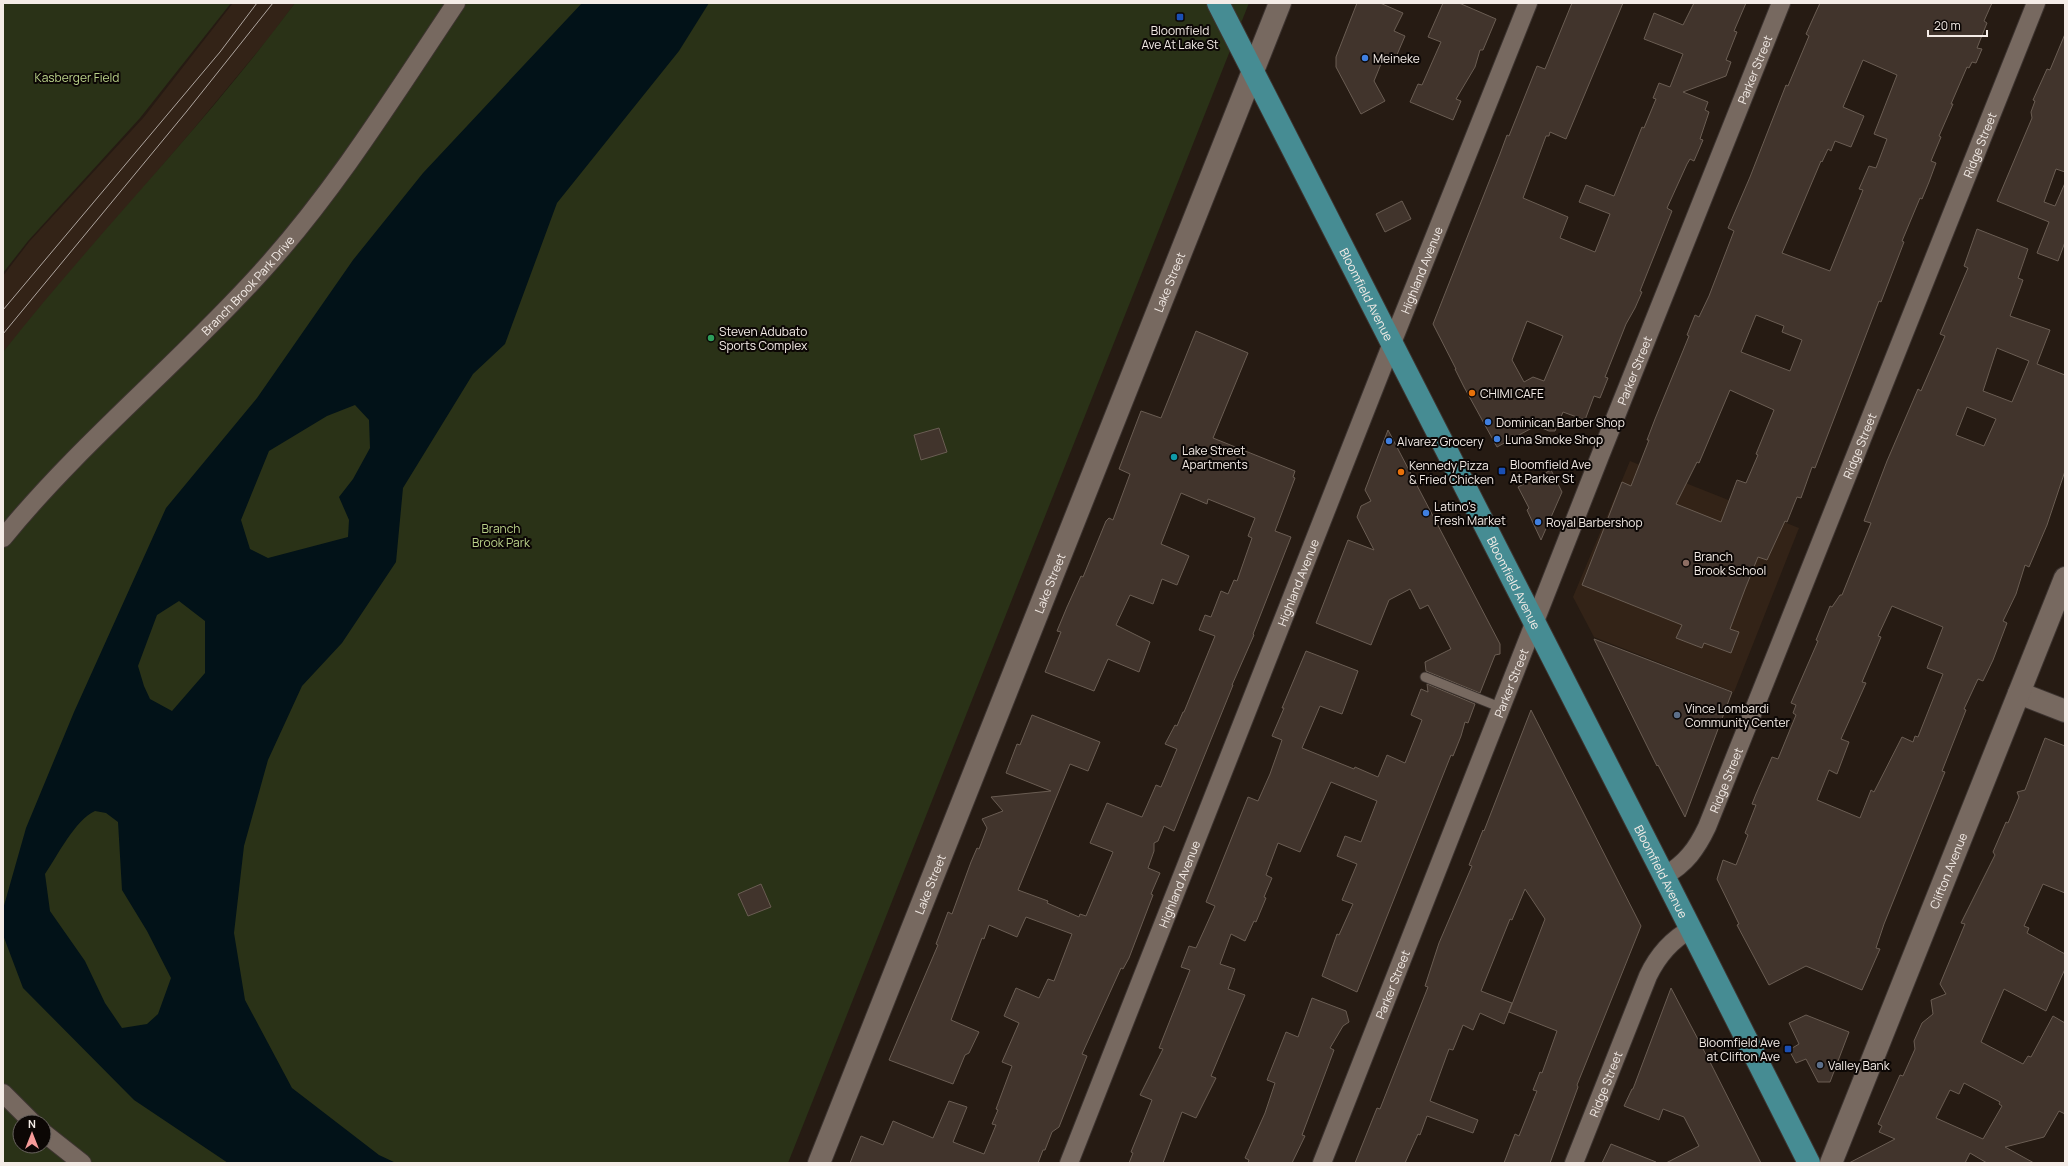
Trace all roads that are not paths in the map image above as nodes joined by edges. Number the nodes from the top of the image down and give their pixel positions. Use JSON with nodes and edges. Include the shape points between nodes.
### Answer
{"nodes":[{"id":1,"x":456,"y":3,"type":"edge"},
{"id":2,"x":1218,"y":3,"type":"edge"},
{"id":3,"x":1280,"y":3,"type":"edge"},
{"id":4,"x":1528,"y":3,"type":"edge"},
{"id":5,"x":1781,"y":3,"type":"edge"},
{"id":6,"x":2036,"y":3,"type":"edge"},
{"id":7,"x":1253,"y":70,"type":"junction"},
{"id":8,"x":1392,"y":343,"type":"junction"},
{"id":9,"x":3,"y":538,"type":"edge"},
{"id":10,"x":2065,"y":578,"type":"edge"},
{"id":11,"x":1536,"y":623,"type":"junction"},
{"id":12,"x":1425,"y":677,"type":"dead end"},
{"id":13,"x":2019,"y":693,"type":"junction"},
{"id":14,"x":1502,"y":708,"type":"junction"},
{"id":15,"x":2065,"y":711,"type":"edge"},
{"id":16,"x":1664,"y":876,"type":"junction"},
{"id":17,"x":1691,"y":929,"type":"junction"},
{"id":18,"x":3,"y":1093,"type":"edge"},
{"id":19,"x":24,"y":1114,"type":"edge"},
{"id":20,"x":52,"y":1139,"type":"edge"},
{"id":21,"x":82,"y":1163,"type":"edge"},
{"id":22,"x":819,"y":1163,"type":"edge"},
{"id":23,"x":1069,"y":1163,"type":"edge"},
{"id":24,"x":1322,"y":1163,"type":"edge"},
{"id":25,"x":1574,"y":1163,"type":"edge"},
{"id":26,"x":1808,"y":1163,"type":"edge"},
{"id":27,"x":1831,"y":1163,"type":"edge"}],
"edges":[{"from":1,"to":9,"type":"street","name":"Branch Brook Park Drive","via":[[367,137],[281,250],[246,289],[59,475]]},
{"from":2,"to":7,"type":"main road","name":"Bloomfield Avenue"},
{"from":3,"to":7,"type":"street","name":"Lake Street"},
{"from":4,"to":8,"type":"street","name":"Highland Avenue"},
{"from":5,"to":11,"type":"street","name":"Parker Street"},
{"from":6,"to":16,"type":"street","name":"Ridge Street","via":[[1707,827],[1685,862]]},
{"from":7,"to":8,"type":"main road","name":"Bloomfield Avenue"},
{"from":7,"to":22,"type":"street","name":"Lake Street"},
{"from":8,"to":11,"type":"main road","name":"Bloomfield Avenue"},
{"from":8,"to":23,"type":"street","name":"Highland Avenue"},
{"from":10,"to":13,"type":"street","name":"Clifton Avenue"},
{"from":11,"to":14,"type":"street","name":"Parker Street"},
{"from":11,"to":16,"type":"main road","name":"Bloomfield Avenue"},
{"from":12,"to":14,"type":"lane"},
{"from":13,"to":15,"type":"street"},
{"from":13,"to":27,"type":"street","name":"Clifton Avenue"},
{"from":14,"to":24,"type":"street","name":"Parker Street"},
{"from":16,"to":17,"type":"main road","name":"Bloomfield Avenue"},
{"from":17,"to":25,"type":"street","name":"Ridge Street","via":[[1677,936],[1653,965]]},
{"from":17,"to":26,"type":"main road","name":"Bloomfield Avenue"},
{"from":18,"to":19,"type":"street"},
{"from":20,"to":21,"type":"street"}]}
